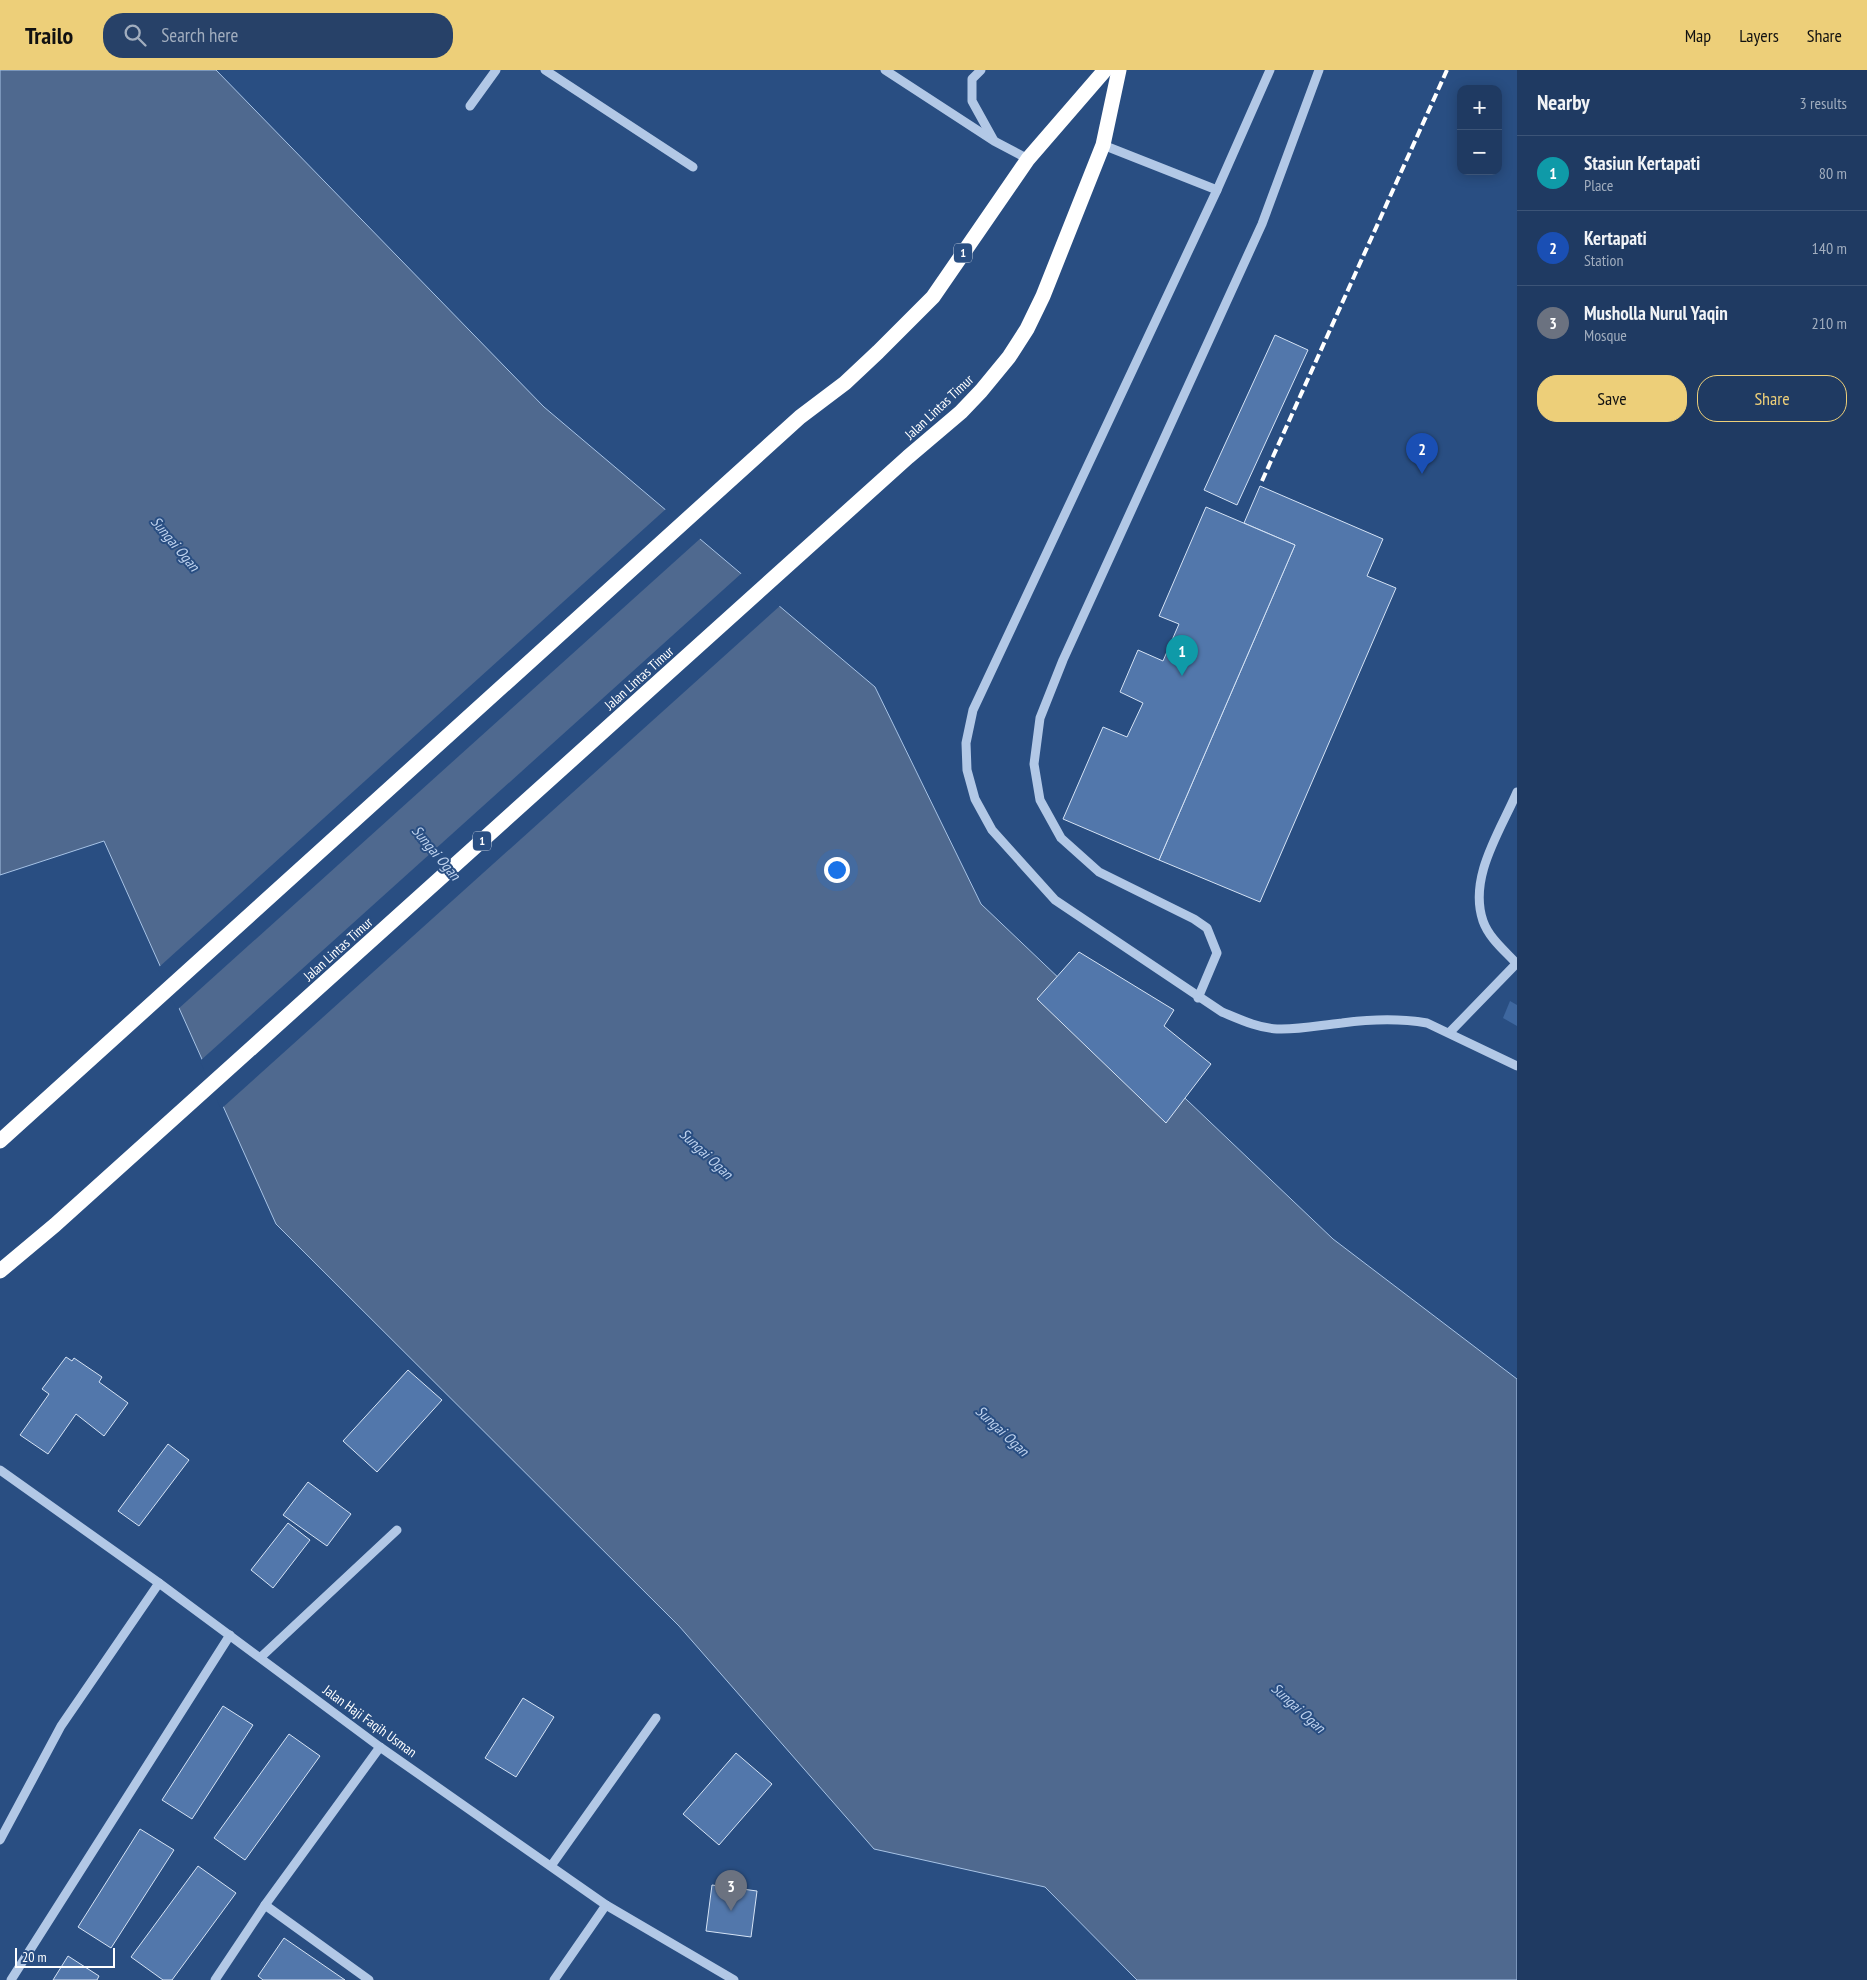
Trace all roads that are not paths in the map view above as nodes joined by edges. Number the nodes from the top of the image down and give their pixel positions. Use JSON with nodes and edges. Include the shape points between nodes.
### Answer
{"nodes":[{"id":1,"x":496,"y":70,"type":"edge"},
{"id":2,"x":546,"y":70,"type":"edge"},
{"id":3,"x":886,"y":70,"type":"edge"},
{"id":4,"x":981,"y":70,"type":"edge"},
{"id":5,"x":1105,"y":70,"type":"edge"},
{"id":6,"x":1120,"y":70,"type":"edge"},
{"id":7,"x":1270,"y":70,"type":"edge"},
{"id":8,"x":1318,"y":70,"type":"edge"},
{"id":9,"x":470,"y":106,"type":"dead end"},
{"id":10,"x":994,"y":141,"type":"junction"},
{"id":11,"x":1103,"y":145,"type":"junction"},
{"id":12,"x":1028,"y":159,"type":"junction"},
{"id":13,"x":693,"y":167,"type":"dead end"},
{"id":14,"x":1217,"y":190,"type":"junction"},
{"id":15,"x":1517,"y":792,"type":"edge"},
{"id":16,"x":1517,"y":963,"type":"edge"},
{"id":17,"x":1198,"y":998,"type":"junction"},
{"id":18,"x":1450,"y":1032,"type":"junction"},
{"id":19,"x":1517,"y":1066,"type":"edge"},
{"id":20,"x":0,"y":1141,"type":"edge"},
{"id":21,"x":0,"y":1271,"type":"edge"},
{"id":22,"x":0,"y":1470,"type":"edge"},
{"id":23,"x":397,"y":1530,"type":"dead end"},
{"id":24,"x":159,"y":1583,"type":"junction"},
{"id":25,"x":230,"y":1635,"type":"junction"},
{"id":26,"x":261,"y":1657,"type":"junction"},
{"id":27,"x":656,"y":1718,"type":"dead end"},
{"id":28,"x":380,"y":1747,"type":"junction"},
{"id":29,"x":0,"y":1840,"type":"edge"},
{"id":30,"x":551,"y":1866,"type":"junction"},
{"id":31,"x":265,"y":1905,"type":"junction"},
{"id":32,"x":606,"y":1906,"type":"junction"},
{"id":33,"x":11,"y":1980,"type":"edge"},
{"id":34,"x":215,"y":1980,"type":"edge"},
{"id":35,"x":369,"y":1980,"type":"edge"},
{"id":36,"x":554,"y":1980,"type":"edge"},
{"id":37,"x":734,"y":1980,"type":"edge"}],
"edges":[{"from":1,"to":9,"type":"street"},
{"from":2,"to":13,"type":"street"},
{"from":3,"to":10,"type":"street"},
{"from":4,"to":10,"type":"street","via":[[972,79],[972,101]]},
{"from":5,"to":12,"type":"highway","number":"1"},
{"from":6,"to":11,"type":"highway","name":"Jalan Lintas Timur","number":"1"},
{"from":7,"to":14,"type":"street"},
{"from":8,"to":17,"type":"street","via":[[1262,224],[1063,660],[1040,718],[1034,764],[1040,800],[1061,838],[1099,872],[1207,928],[1217,953]]},
{"from":10,"to":12,"type":"street"},
{"from":11,"to":14,"type":"street"},
{"from":11,"to":21,"type":"highway","name":"Jalan Lintas Timur","number":"1","via":[[1026,329],[1009,357],[961,412]]},
{"from":12,"to":20,"type":"highway","number":"1","via":[[933,297],[845,383],[800,418]]},
{"from":14,"to":17,"type":"street","via":[[973,710],[966,743],[967,770],[976,799],[992,830],[1022,865],[1055,900]]},
{"from":15,"to":16,"type":"street","via":[[1485,864],[1480,891],[1483,920],[1493,938]]},
{"from":16,"to":18,"type":"street"},
{"from":17,"to":18,"type":"street","via":[[1250,1024],[1275,1029],[1383,1019],[1412,1020]]},
{"from":18,"to":19,"type":"street"},
{"from":22,"to":24,"type":"street","name":"Jalan Haji Faqih Usman"},
{"from":23,"to":26,"type":"street"},
{"from":24,"to":25,"type":"street","name":"Jalan Haji Faqih Usman"},
{"from":24,"to":29,"type":"street","via":[[61,1726]]},
{"from":25,"to":26,"type":"street","name":"Jalan Haji Faqih Usman"},
{"from":25,"to":33,"type":"street"},
{"from":26,"to":28,"type":"street","name":"Jalan Haji Faqih Usman"},
{"from":27,"to":30,"type":"street"},
{"from":28,"to":30,"type":"street","name":"Jalan Haji Faqih Usman"},
{"from":28,"to":31,"type":"street"},
{"from":30,"to":32,"type":"street","name":"Jalan Haji Faqih Usman"},
{"from":31,"to":34,"type":"street"},
{"from":31,"to":35,"type":"street"},
{"from":32,"to":36,"type":"street"},
{"from":32,"to":37,"type":"street","name":"Jalan Haji Faqih Usman"}]}
